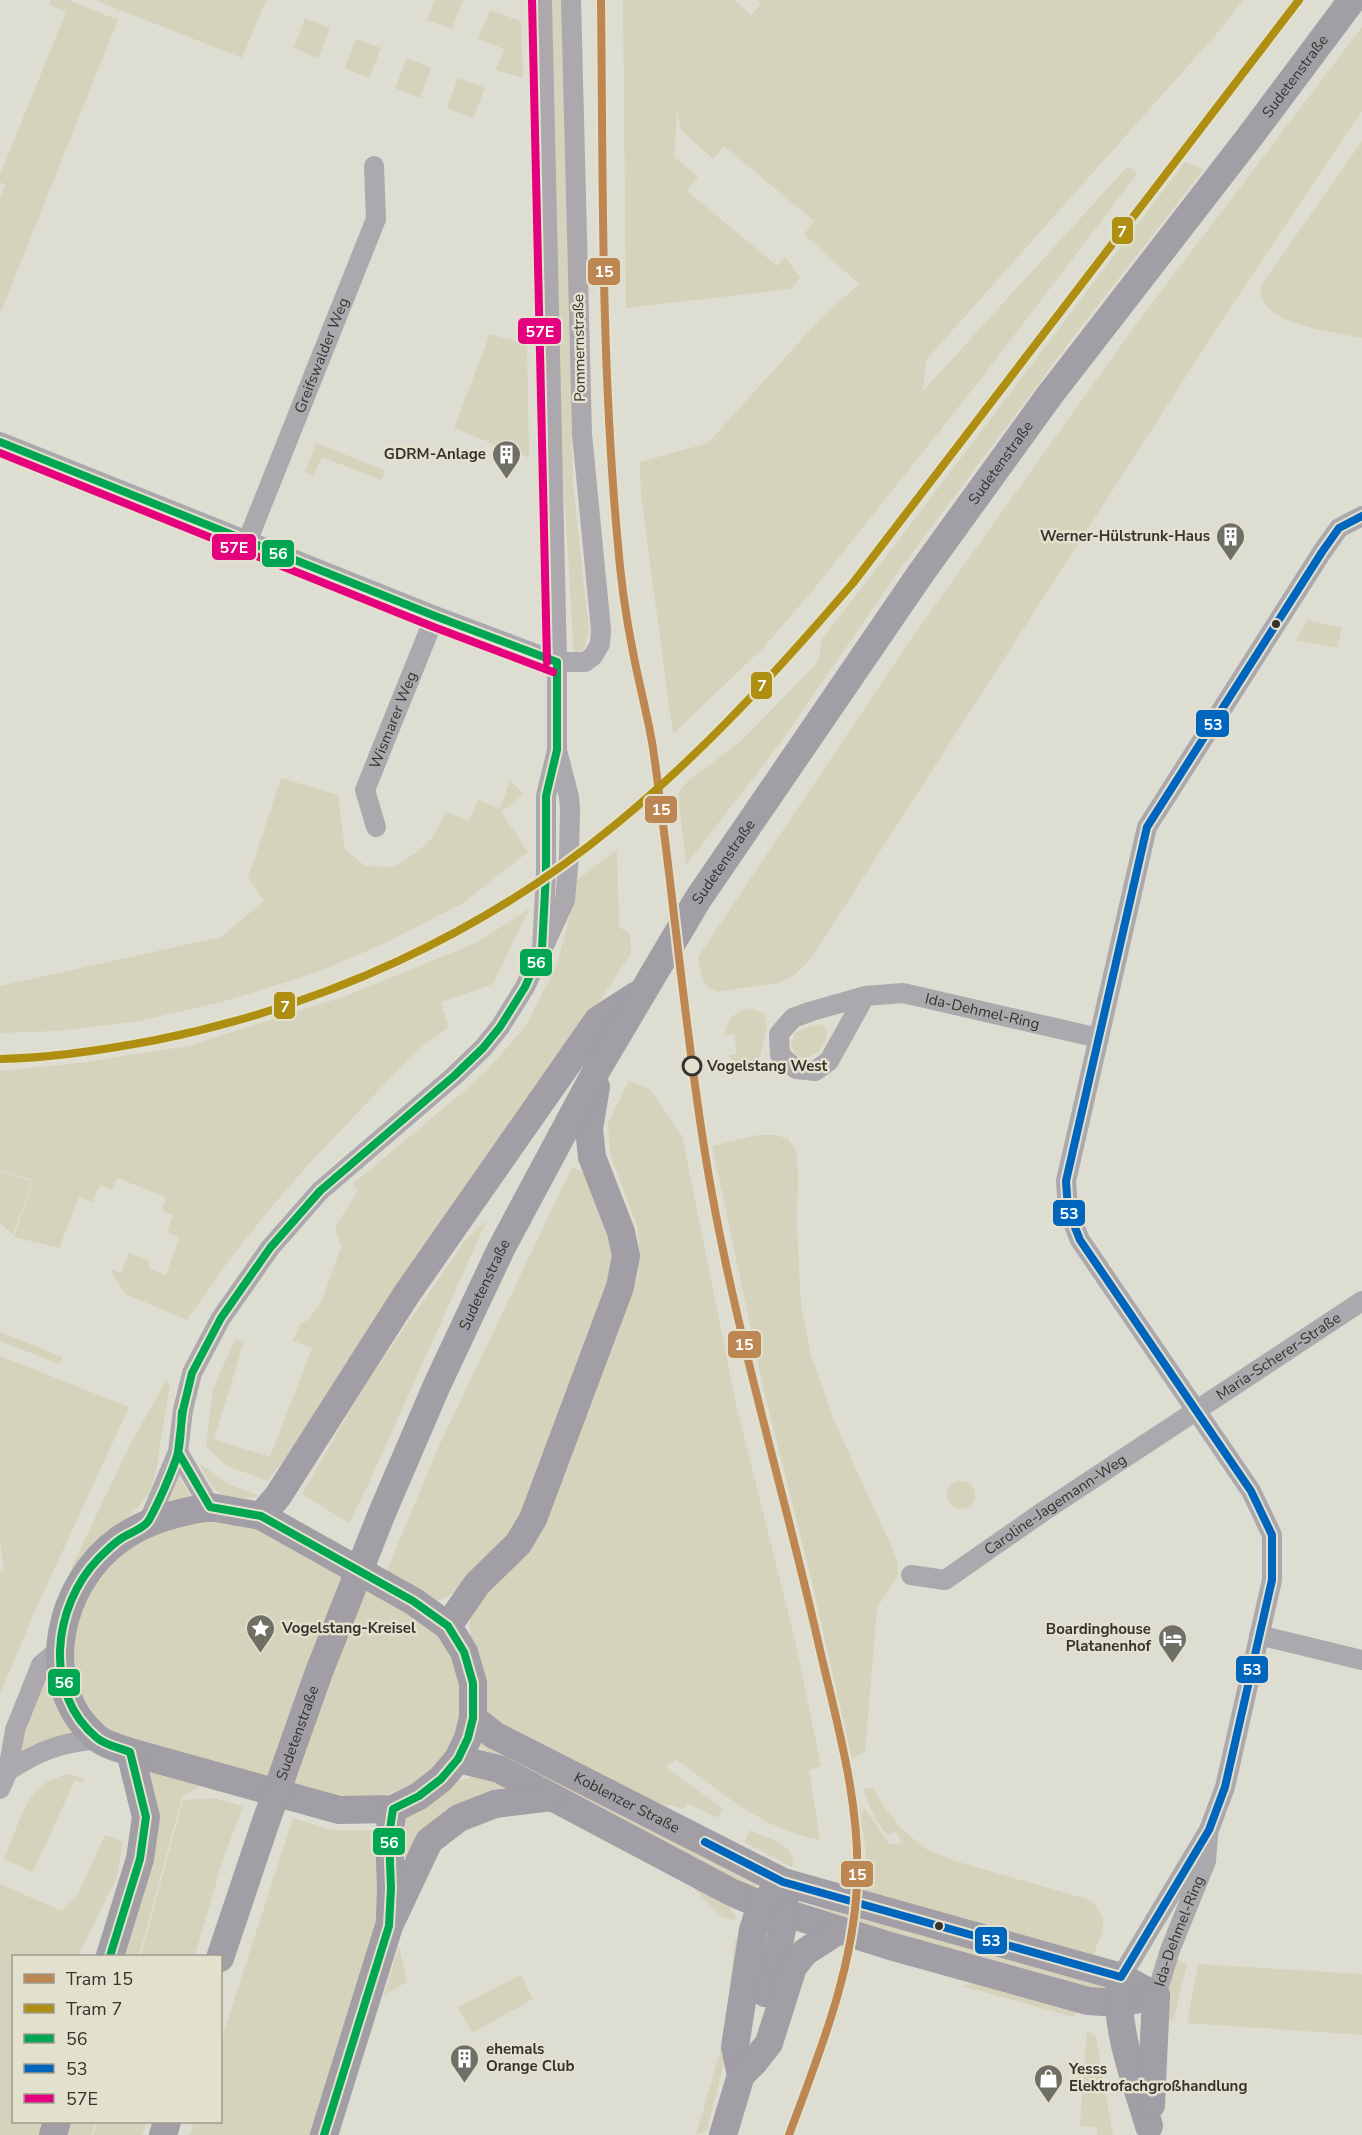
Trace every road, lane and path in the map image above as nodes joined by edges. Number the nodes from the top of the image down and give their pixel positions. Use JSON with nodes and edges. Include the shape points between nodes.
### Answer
{"nodes":[{"id":1,"x":542,"y":0,"type":"edge"},
{"id":2,"x":571,"y":0,"type":"edge"},
{"id":3,"x":1352,"y":0,"type":"edge"},
{"id":4,"x":374,"y":166,"type":"dead end"},
{"id":5,"x":0,"y":443,"type":"edge"},
{"id":6,"x":1362,"y":516,"type":"edge"},
{"id":7,"x":247,"y":542,"type":"junction"},
{"id":8,"x":435,"y":616,"type":"junction"},
{"id":9,"x":558,"y":662,"type":"junction"},
{"id":10,"x":376,"y":827,"type":"dead end"},
{"id":11,"x":644,"y":990,"type":"junction"},
{"id":12,"x":865,"y":996,"type":"junction"},
{"id":13,"x":1099,"y":1038,"type":"junction"},
{"id":14,"x":599,"y":1066,"type":"junction"},
{"id":15,"x":1362,"y":1301,"type":"edge"},
{"id":16,"x":1196,"y":1410,"type":"junction"},
{"id":17,"x":178,"y":1452,"type":"junction"},
{"id":18,"x":210,"y":1507,"type":"junction"},
{"id":19,"x":261,"y":1516,"type":"junction"},
{"id":20,"x":148,"y":1523,"type":"junction"},
{"id":21,"x":911,"y":1575,"type":"dead end"},
{"id":22,"x":448,"y":1626,"type":"junction"},
{"id":23,"x":1259,"y":1635,"type":"junction"},
{"id":24,"x":60,"y":1649,"type":"junction"},
{"id":25,"x":1362,"y":1660,"type":"edge"},
{"id":26,"x":473,"y":1718,"type":"junction"},
{"id":27,"x":98,"y":1739,"type":"junction"},
{"id":28,"x":130,"y":1752,"type":"junction"},
{"id":29,"x":458,"y":1759,"type":"junction"},
{"id":30,"x":4,"y":1780,"type":"edge"},
{"id":31,"x":551,"y":1797,"type":"junction"},
{"id":32,"x":393,"y":1809,"type":"junction"},
{"id":33,"x":1209,"y":1830,"type":"junction"},
{"id":34,"x":783,"y":1882,"type":"junction"},
{"id":35,"x":773,"y":1910,"type":"junction"},
{"id":36,"x":389,"y":1926,"type":"junction"},
{"id":37,"x":838,"y":1930,"type":"junction"},
{"id":38,"x":110,"y":1955,"type":"edge"},
{"id":39,"x":221,"y":1955,"type":"edge"},
{"id":40,"x":1120,"y":1990,"type":"junction"},
{"id":41,"x":1156,"y":1996,"type":"junction"},
{"id":42,"x":748,"y":2068,"type":"junction"},
{"id":43,"x":1150,"y":2130,"type":"edge"},
{"id":44,"x":324,"y":2135,"type":"edge"},
{"id":45,"x":723,"y":2135,"type":"edge"}],
"edges":[{"from":1,"to":9,"type":"street","name":"Pommernstraße"},
{"from":2,"to":9,"type":"street","name":"Pommernstraße","via":[[582,434],[601,630],[600,644],[585,662]]},
{"from":3,"to":11,"type":"main road","name":"Sudetenstraße","via":[[1049,396],[895,611],[698,899]]},
{"from":4,"to":7,"type":"street","name":"Greifswalder Weg","via":[[376,219]]},
{"from":5,"to":7,"type":"street"},
{"from":6,"to":13,"type":"street","name":"Ida-Dehmel-Ring","via":[[1339,528],[1322,552],[1148,827]]},
{"from":7,"to":8,"type":"street"},
{"from":8,"to":9,"type":"street"},
{"from":8,"to":10,"type":"street","name":"Wismarer Weg","via":[[365,790]]},
{"from":9,"to":17,"type":"street","name":"Pommernstraße","via":[[557,750],[569,797],[565,900],[525,987],[483,1048],[320,1191],[270,1248],[221,1318],[192,1373]]},
{"from":11,"to":14,"type":"main road","name":"Sudetenstraße"},
{"from":11,"to":19,"type":"main road","via":[[598,1020],[406,1295],[278,1496]]},
{"from":12,"to":12,"type":"street","name":"Ida-Dehmel-Ring","via":[[793,1018],[779,1034],[780,1055],[796,1069],[815,1071],[829,1061]]},
{"from":12,"to":13,"type":"street","name":"Ida-Dehmel-Ring","via":[[920,996]]},
{"from":13,"to":16,"type":"street","name":"Ida-Dehmel-Ring","via":[[1066,1181],[1068,1210],[1080,1240]]},
{"from":14,"to":22,"type":"main road","via":[[589,1129],[592,1157],[621,1232],[626,1256],[620,1287],[533,1519],[518,1544],[477,1584]]},
{"from":14,"to":39,"type":"main road","name":"Sudetenstraße","via":[[501,1249],[382,1513],[319,1672]]},
{"from":15,"to":16,"type":"street","name":"Maria-Scherer-Straße"},
{"from":16,"to":21,"type":"street","name":"Caroline-Jagemann-Weg","via":[[945,1580]]},
{"from":16,"to":23,"type":"street","name":"Ida-Dehmel-Ring","via":[[1251,1491],[1272,1534],[1272,1580]]},
{"from":17,"to":18,"type":"street"},
{"from":17,"to":20,"type":"street","name":"Pommernstraße"},
{"from":18,"to":19,"type":"main road"},
{"from":18,"to":20,"type":"main road","via":[[178,1512]]},
{"from":19,"to":22,"type":"main road","via":[[413,1601]]},
{"from":20,"to":24,"type":"main road","via":[[120,1539],[81,1581],[62,1628]]},
{"from":22,"to":26,"type":"main road","via":[[464,1652],[473,1683]]},
{"from":23,"to":25,"type":"street"},
{"from":23,"to":33,"type":"street","name":"Ida-Dehmel-Ring","via":[[1225,1786]]},
{"from":24,"to":27,"type":"main road","via":[[67,1698]]},
{"from":24,"to":30,"type":"street","via":[[41,1665],[15,1731]]},
{"from":26,"to":29,"type":"main road"},
{"from":26,"to":34,"type":"main road","name":"Koblenzer Straße","via":[[494,1735]]},
{"from":27,"to":28,"type":"main road"},
{"from":27,"to":30,"type":"street","via":[[66,1742],[33,1755]]},
{"from":28,"to":32,"type":"main road","via":[[339,1810]]},
{"from":28,"to":38,"type":"main road","via":[[146,1817],[140,1859]]},
{"from":29,"to":31,"type":"main road","name":"Koblenzer Straße","via":[[499,1769]]},
{"from":29,"to":32,"type":"main road","via":[[419,1796]]},
{"from":31,"to":35,"type":"main road","name":"Koblenzer Straße","via":[[731,1892]]},
{"from":31,"to":36,"type":"main road","via":[[495,1804],[459,1818],[429,1841]]},
{"from":32,"to":36,"type":"main road","via":[[388,1836]]},
{"from":33,"to":40,"type":"street","name":"Ida-Dehmel-Ring"},
{"from":33,"to":41,"type":"street","name":"Ida-Dehmel-Ring","via":[[1206,1861]]},
{"from":34,"to":35,"type":"main road"},
{"from":34,"to":40,"type":"main road","name":"Koblenzer Straße"},
{"from":35,"to":37,"type":"main road","name":"Koblenzer Straße"},
{"from":35,"to":42,"type":"main road","via":[[753,1930],[735,2048]]},
{"from":36,"to":44,"type":"main road"},
{"from":37,"to":40,"type":"main road","name":"Koblenzer Straße","via":[[1088,2001]]},
{"from":37,"to":42,"type":"main road","via":[[805,1952],[793,1967],[769,2043]]},
{"from":40,"to":41,"type":"main road"},
{"from":40,"to":43,"type":"main road","via":[[1124,2037]]},
{"from":41,"to":43,"type":"main road"},
{"from":42,"to":45,"type":"main road"}]}
